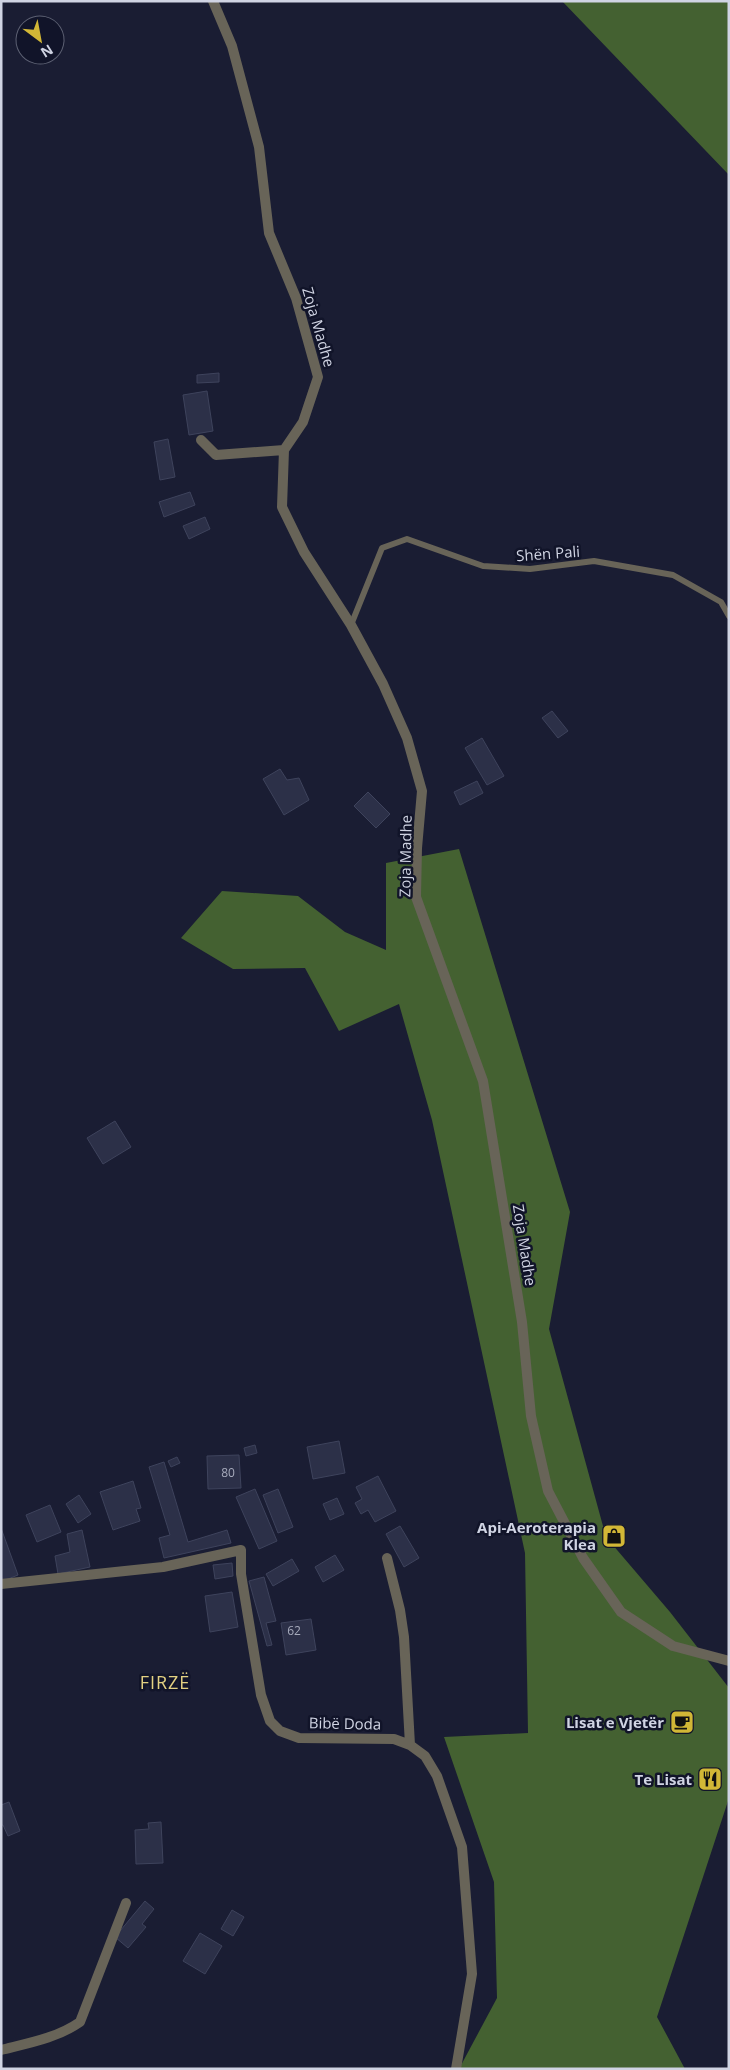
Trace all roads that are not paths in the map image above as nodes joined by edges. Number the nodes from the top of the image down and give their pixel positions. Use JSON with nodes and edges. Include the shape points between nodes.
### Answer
{"nodes":[{"id":1,"x":213,"y":1,"type":"edge"},
{"id":2,"x":201,"y":440,"type":"dead end"},
{"id":3,"x":284,"y":450,"type":"junction"},
{"id":4,"x":729,"y":616,"type":"edge"},
{"id":5,"x":351,"y":625,"type":"junction"},
{"id":6,"x":387,"y":1558,"type":"dead end"},
{"id":7,"x":1,"y":1584,"type":"edge"},
{"id":8,"x":729,"y":1661,"type":"edge"},
{"id":9,"x":410,"y":1745,"type":"junction"},
{"id":10,"x":126,"y":1903,"type":"dead end"},
{"id":11,"x":1,"y":2050,"type":"edge"},
{"id":12,"x":456,"y":2069,"type":"edge"}],
"edges":[{"from":1,"to":3,"type":"street","name":"Zoja Madhe","via":[[232,46],[259,147],[269,234],[296,298],[318,377],[302,422]]},
{"from":2,"to":3,"type":"street","via":[[216,455]]},
{"from":3,"to":5,"type":"street","name":"Zoja Madhe","via":[[282,507],[304,552]]},
{"from":4,"to":5,"type":"lane","name":"Shën Pali","via":[[721,602],[673,575],[594,561],[530,570],[483,566],[407,539],[382,548]]},
{"from":5,"to":8,"type":"street","name":"Zoja Madhe","via":[[408,738],[422,791],[416,897],[483,1081],[522,1322],[531,1416],[548,1492],[583,1558],[621,1612],[673,1646]]},
{"from":6,"to":9,"type":"street","via":[[403,1628]]},
{"from":7,"to":9,"type":"street","name":"Bibë Doda","via":[[164,1567],[241,1550],[241,1574],[262,1695],[270,1721],[280,1732],[299,1738],[394,1739]]},
{"from":9,"to":12,"type":"street","name":"Bibë Doda","via":[[425,1756],[437,1776],[462,1847],[472,1974]]},
{"from":10,"to":11,"type":"street","via":[[80,2022],[52,2037]]}]}
